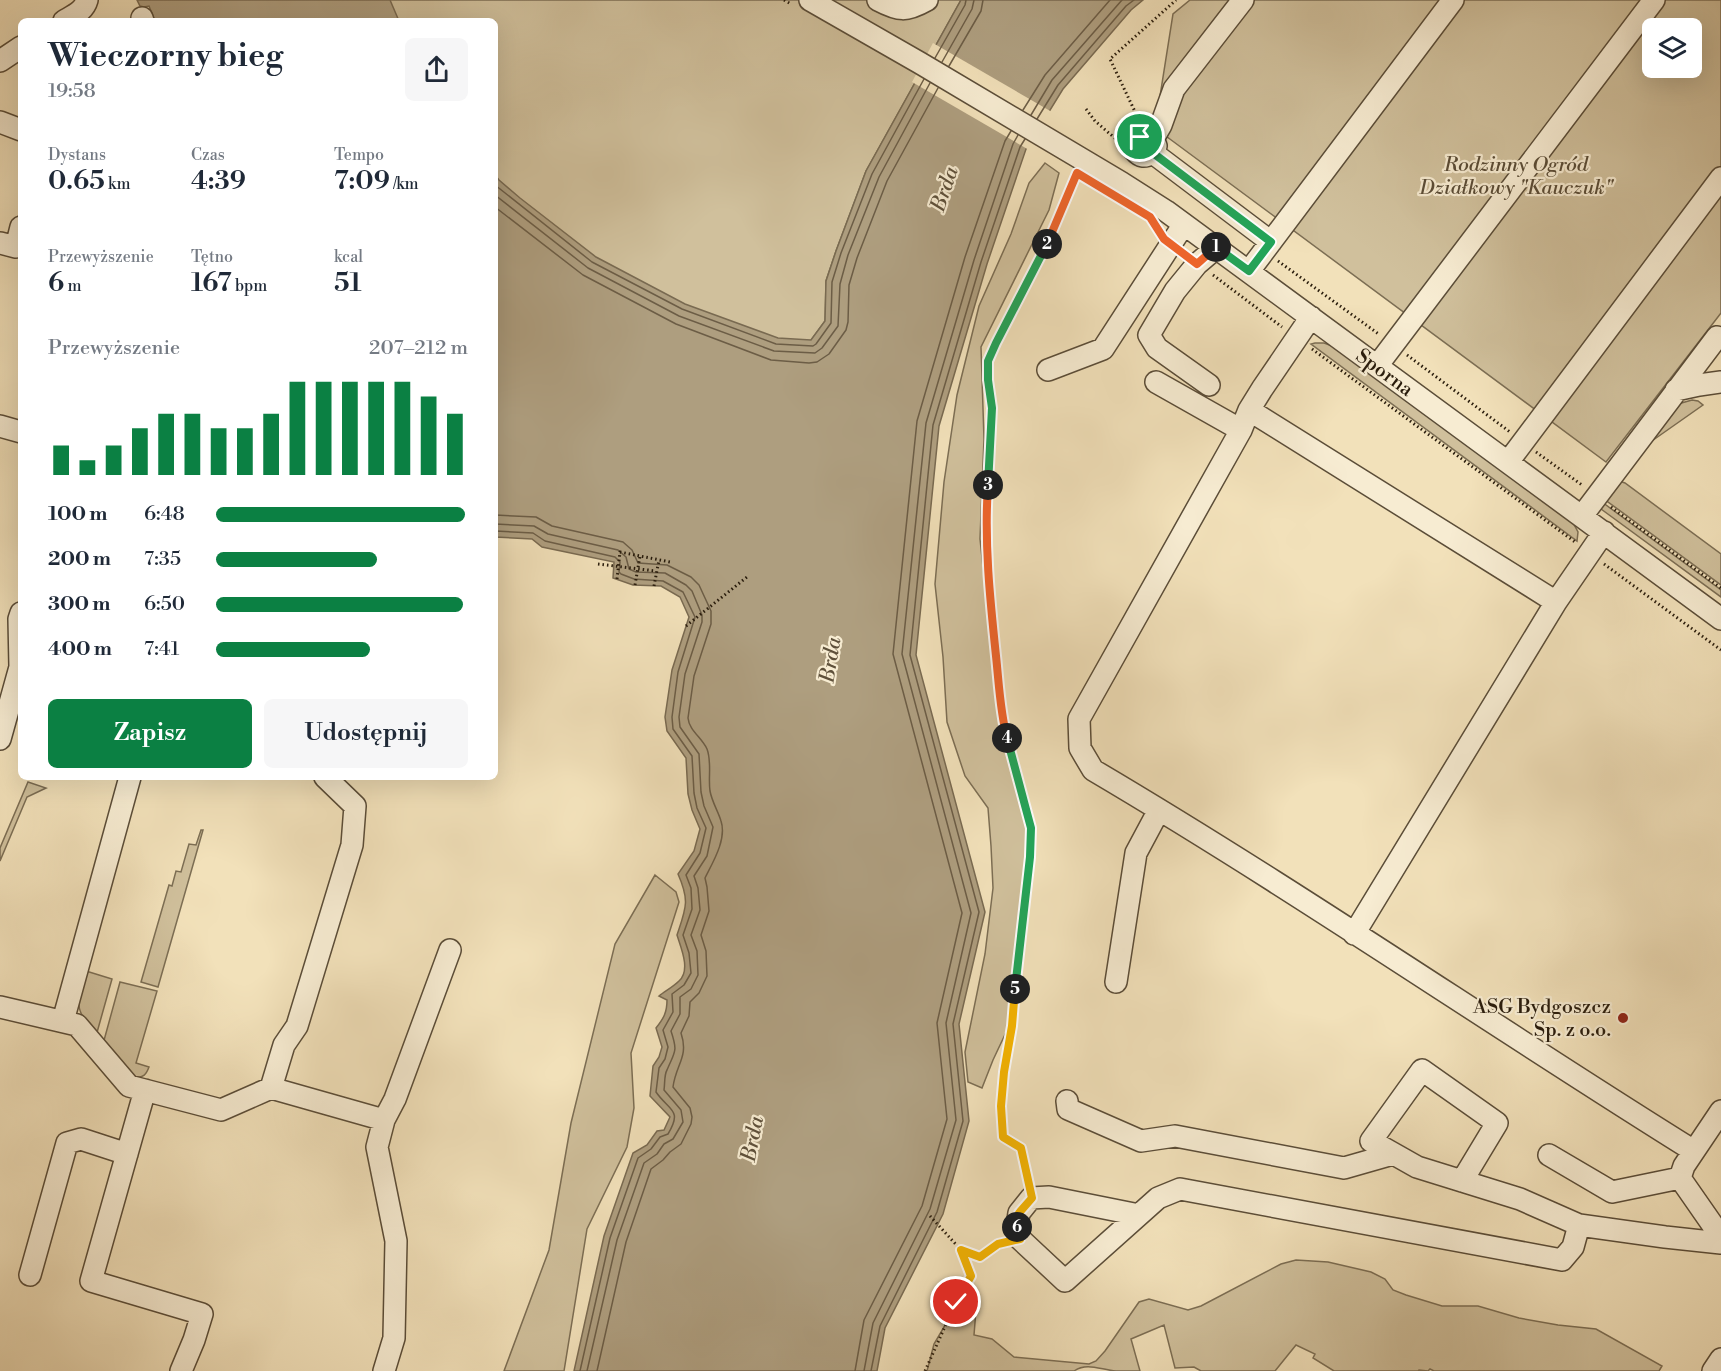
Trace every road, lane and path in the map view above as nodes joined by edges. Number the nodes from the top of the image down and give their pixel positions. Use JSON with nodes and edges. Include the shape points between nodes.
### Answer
{"nodes":[{"id":1,"x":878,"y":0,"type":"edge"},
{"id":2,"x":927,"y":0,"type":"edge"},
{"id":3,"x":1176,"y":0,"type":"edge"},
{"id":4,"x":1243,"y":0,"type":"edge"},
{"id":5,"x":1453,"y":0,"type":"edge"},
{"id":6,"x":1654,"y":0,"type":"edge"},
{"id":7,"x":819,"y":2,"type":"edge"},
{"id":8,"x":18,"y":50,"type":"edge"},
{"id":9,"x":0,"y":61,"type":"edge"},
{"id":10,"x":1086,"y":109,"type":"dead end"},
{"id":11,"x":0,"y":122,"type":"edge"},
{"id":12,"x":18,"y":129,"type":"edge"},
{"id":13,"x":1147,"y":144,"type":"junction"},
{"id":14,"x":1077,"y":173,"type":"dead end"},
{"id":15,"x":1721,"y":178,"type":"edge"},
{"id":16,"x":1184,"y":224,"type":"junction"},
{"id":17,"x":18,"y":239,"type":"edge"},
{"id":18,"x":0,"y":243,"type":"edge"},
{"id":19,"x":1217,"y":247,"type":"junction"},
{"id":20,"x":1268,"y":247,"type":"junction"},
{"id":21,"x":1197,"y":264,"type":"junction"},
{"id":22,"x":1249,"y":271,"type":"junction"},
{"id":23,"x":1311,"y":317,"type":"junction"},
{"id":24,"x":1296,"y":337,"type":"junction"},
{"id":25,"x":1716,"y":337,"type":"dead end"},
{"id":26,"x":1393,"y":345,"type":"junction"},
{"id":27,"x":1377,"y":366,"type":"junction"},
{"id":28,"x":1048,"y":370,"type":"dead end"},
{"id":29,"x":1156,"y":381,"type":"dead end"},
{"id":30,"x":1721,"y":382,"type":"edge"},
{"id":31,"x":1209,"y":385,"type":"dead end"},
{"id":32,"x":1676,"y":390,"type":"junction"},
{"id":33,"x":1249,"y":410,"type":"junction"},
{"id":34,"x":0,"y":426,"type":"edge"},
{"id":35,"x":1241,"y":430,"type":"junction"},
{"id":36,"x":18,"y":431,"type":"edge"},
{"id":37,"x":1523,"y":441,"type":"junction"},
{"id":38,"x":1508,"y":462,"type":"junction"},
{"id":39,"x":1597,"y":496,"type":"junction"},
{"id":40,"x":1582,"y":516,"type":"junction"},
{"id":41,"x":1604,"y":532,"type":"junction"},
{"id":42,"x":1590,"y":553,"type":"junction"},
{"id":43,"x":640,"y":556,"type":"junction"},
{"id":44,"x":659,"y":560,"type":"junction"},
{"id":45,"x":670,"y":562,"type":"dead end"},
{"id":46,"x":598,"y":564,"type":"dead end"},
{"id":47,"x":618,"y":566,"type":"junction"},
{"id":48,"x":637,"y":569,"type":"junction"},
{"id":49,"x":656,"y":572,"type":"junction"},
{"id":50,"x":747,"y":577,"type":"dead end"},
{"id":51,"x":617,"y":579,"type":"dead end"},
{"id":52,"x":635,"y":585,"type":"dead end"},
{"id":53,"x":654,"y":586,"type":"dead end"},
{"id":54,"x":1721,"y":588,"type":"edge"},
{"id":55,"x":1556,"y":602,"type":"junction"},
{"id":56,"x":1721,"y":619,"type":"edge"},
{"id":57,"x":687,"y":626,"type":"dead end"},
{"id":58,"x":1721,"y":650,"type":"edge"},
{"id":59,"x":8,"y":676,"type":"edge"},
{"id":60,"x":0,"y":739,"type":"edge"},
{"id":61,"x":129,"y":780,"type":"edge"},
{"id":62,"x":328,"y":780,"type":"edge"},
{"id":63,"x":1159,"y":810,"type":"junction"},
{"id":64,"x":1354,"y":934,"type":"junction"},
{"id":65,"x":450,"y":950,"type":"dead end"},
{"id":66,"x":1116,"y":982,"type":"dead end"},
{"id":67,"x":0,"y":1007,"type":"edge"},
{"id":68,"x":63,"y":1021,"type":"junction"},
{"id":69,"x":271,"y":1088,"type":"junction"},
{"id":70,"x":145,"y":1090,"type":"junction"},
{"id":71,"x":1067,"y":1101,"type":"dead end"},
{"id":72,"x":1721,"y":1111,"type":"edge"},
{"id":73,"x":384,"y":1120,"type":"junction"},
{"id":74,"x":1715,"y":1128,"type":"edge"},
{"id":75,"x":1695,"y":1150,"type":"junction"},
{"id":76,"x":127,"y":1154,"type":"junction"},
{"id":77,"x":1393,"y":1154,"type":"junction"},
{"id":78,"x":1549,"y":1155,"type":"dead end"},
{"id":79,"x":1680,"y":1178,"type":"junction"},
{"id":80,"x":1462,"y":1181,"type":"junction"},
{"id":81,"x":1032,"y":1198,"type":"junction"},
{"id":82,"x":1140,"y":1215,"type":"junction"},
{"id":83,"x":930,"y":1216,"type":"dead end"},
{"id":84,"x":1579,"y":1225,"type":"junction"},
{"id":85,"x":1721,"y":1237,"type":"edge"},
{"id":86,"x":1020,"y":1239,"type":"junction"},
{"id":87,"x":1721,"y":1243,"type":"edge"},
{"id":88,"x":961,"y":1250,"type":"junction"},
{"id":89,"x":30,"y":1275,"type":"dead end"},
{"id":90,"x":1721,"y":1359,"type":"edge"},
{"id":91,"x":181,"y":1371,"type":"edge"},
{"id":92,"x":384,"y":1371,"type":"edge"},
{"id":93,"x":925,"y":1371,"type":"edge"},
{"id":94,"x":1713,"y":1371,"type":"edge"}],
"edges":[{"from":1,"to":2,"type":"street","via":[[908,10]]},
{"from":3,"to":13,"type":"path","via":[[1110,59]]},
{"from":4,"to":13,"type":"street","via":[[1174,89],[1161,125]]},
{"from":5,"to":20,"type":"street"},
{"from":6,"to":26,"type":"street"},
{"from":7,"to":16,"type":"street","name":"Sporna","via":[[1143,195]]},
{"from":8,"to":9,"type":"street"},
{"from":10,"to":13,"type":"path","via":[[1118,141]]},
{"from":11,"to":12,"type":"street"},
{"from":13,"to":20,"type":"street"},
{"from":14,"to":81,"type":"path","via":[[1054,231],[988,361],[992,423],[986,531],[990,602],[1003,722],[1031,828],[1001,1106],[1003,1137],[1021,1148]]},
{"from":15,"to":37,"type":"street"},
{"from":16,"to":19,"type":"street","name":"Sporna"},
{"from":16,"to":28,"type":"street","via":[[1103,349]]},
{"from":17,"to":18,"type":"street","via":[[16,247]]},
{"from":19,"to":21,"type":"street"},
{"from":19,"to":22,"type":"street","name":"Sporna"},
{"from":20,"to":22,"type":"street"},
{"from":20,"to":26,"type":"path"},
{"from":21,"to":24,"type":"path"},
{"from":21,"to":31,"type":"street","via":[[1175,291],[1149,335],[1157,348]]},
{"from":22,"to":23,"type":"street","name":"Sporna"},
{"from":23,"to":24,"type":"street"},
{"from":23,"to":27,"type":"street","name":"Sporna"},
{"from":24,"to":33,"type":"street"},
{"from":24,"to":42,"type":"path"},
{"from":25,"to":32,"type":"street"},
{"from":26,"to":27,"type":"street"},
{"from":26,"to":37,"type":"path"},
{"from":27,"to":38,"type":"street","name":"Sporna"},
{"from":29,"to":35,"type":"street"},
{"from":30,"to":32,"type":"street"},
{"from":32,"to":39,"type":"street"},
{"from":33,"to":35,"type":"street"},
{"from":33,"to":55,"type":"street"},
{"from":34,"to":36,"type":"street"},
{"from":35,"to":63,"type":"street","via":[[1079,719],[1080,748],[1093,770]]},
{"from":37,"to":38,"type":"street"},
{"from":37,"to":39,"type":"path"},
{"from":38,"to":40,"type":"street","name":"Sporna"},
{"from":39,"to":40,"type":"street"},
{"from":39,"to":54,"type":"path"},
{"from":40,"to":41,"type":"street","name":"Sporna"},
{"from":41,"to":42,"type":"street"},
{"from":41,"to":56,"type":"street","name":"Sporna"},
{"from":42,"to":55,"type":"street"},
{"from":42,"to":58,"type":"path"},
{"from":43,"to":44,"type":"path"},
{"from":43,"to":47,"type":"path","via":[[620,552]]},
{"from":43,"to":48,"type":"path"},
{"from":44,"to":45,"type":"path"},
{"from":44,"to":49,"type":"path"},
{"from":46,"to":47,"type":"path"},
{"from":47,"to":48,"type":"path"},
{"from":47,"to":51,"type":"path"},
{"from":48,"to":49,"type":"path"},
{"from":48,"to":52,"type":"path"},
{"from":49,"to":53,"type":"path"},
{"from":50,"to":57,"type":"path"},
{"from":55,"to":64,"type":"street"},
{"from":59,"to":60,"type":"street"},
{"from":61,"to":68,"type":"street"},
{"from":62,"to":69,"type":"street","via":[[355,806],[352,845],[297,1026],[284,1045]]},
{"from":63,"to":64,"type":"street"},
{"from":63,"to":66,"type":"street","via":[[1136,853]]},
{"from":64,"to":75,"type":"street"},
{"from":65,"to":73,"type":"street"},
{"from":67,"to":68,"type":"street"},
{"from":68,"to":70,"type":"street","via":[[77,1025],[129,1086]]},
{"from":69,"to":70,"type":"street","via":[[221,1110]]},
{"from":69,"to":73,"type":"street"},
{"from":70,"to":76,"type":"street"},
{"from":71,"to":77,"type":"street","via":[[1068,1109],[1141,1142],[1175,1136],[1344,1168]]},
{"from":72,"to":74,"type":"street"},
{"from":73,"to":92,"type":"street","via":[[377,1147],[396,1241],[394,1338]]},
{"from":74,"to":75,"type":"street"},
{"from":75,"to":79,"type":"street"},
{"from":76,"to":89,"type":"street","via":[[81,1139],[67,1143]]},
{"from":76,"to":91,"type":"street","via":[[91,1281],[202,1314]]},
{"from":77,"to":80,"type":"street","via":[[1417,1167]]},
{"from":77,"to":80,"type":"street","via":[[1371,1141],[1422,1070],[1497,1123]]},
{"from":78,"to":79,"type":"street","via":[[1612,1192]]},
{"from":79,"to":85,"type":"street"},
{"from":80,"to":84,"type":"street","via":[[1520,1199]]},
{"from":81,"to":82,"type":"street","via":[[1049,1197]]},
{"from":81,"to":86,"type":"street","via":[[1019,1213]]},
{"from":82,"to":84,"type":"street","via":[[1158,1198],[1180,1189],[1562,1260],[1574,1247]]},
{"from":82,"to":86,"type":"street","via":[[1065,1281]]},
{"from":83,"to":88,"type":"path"},
{"from":84,"to":87,"type":"street"},
{"from":86,"to":88,"type":"path","via":[[998,1244],[980,1257]]},
{"from":88,"to":93,"type":"path","via":[[971,1276]]},
{"from":90,"to":94,"type":"street"}]}
